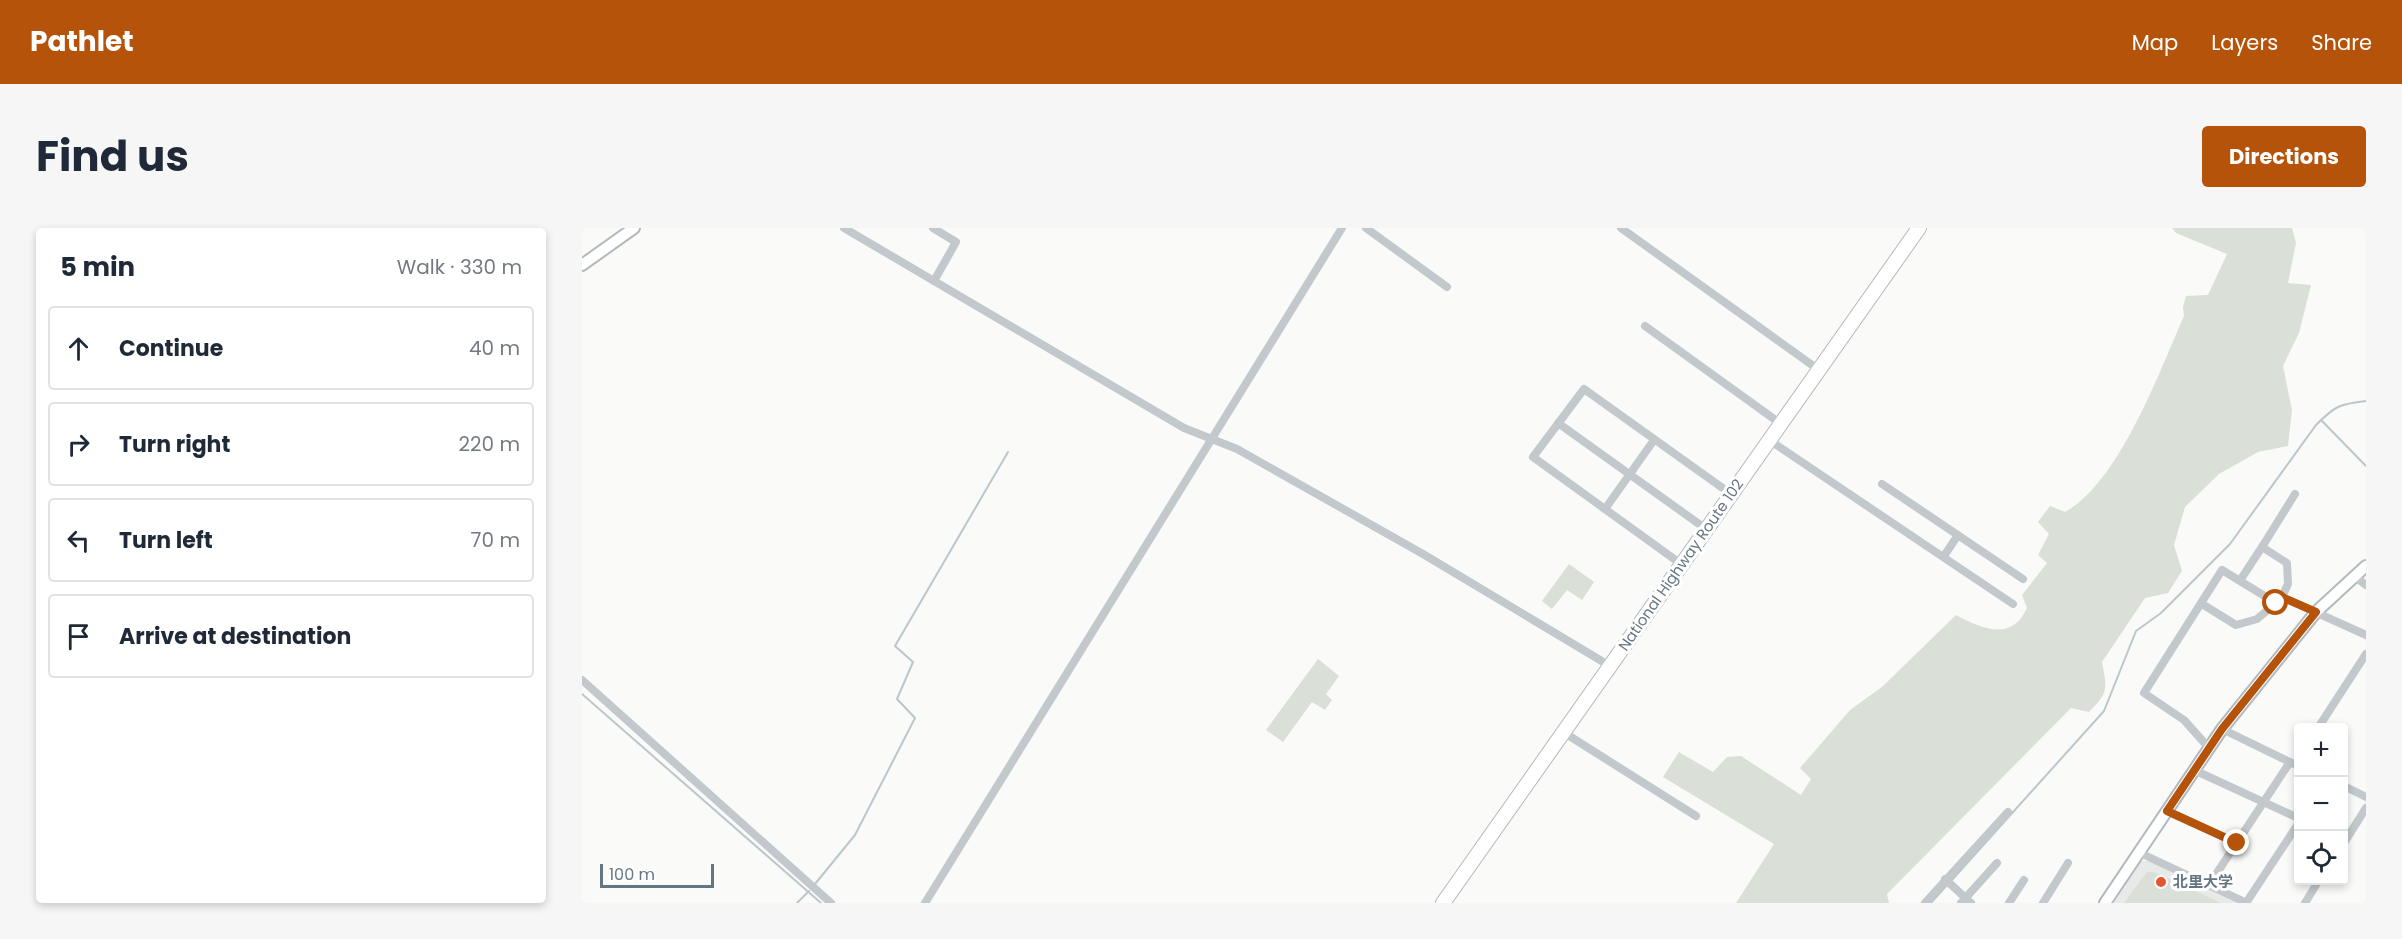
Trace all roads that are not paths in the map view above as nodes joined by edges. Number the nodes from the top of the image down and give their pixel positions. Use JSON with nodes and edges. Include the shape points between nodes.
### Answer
{"nodes":[{"id":1,"x":634,"y":228,"type":"edge"},
{"id":2,"x":844,"y":228,"type":"edge"},
{"id":3,"x":933,"y":228,"type":"edge"},
{"id":4,"x":1342,"y":228,"type":"edge"},
{"id":5,"x":1366,"y":228,"type":"edge"},
{"id":6,"x":1621,"y":228,"type":"edge"},
{"id":7,"x":1919,"y":228,"type":"edge"},
{"id":8,"x":582,"y":265,"type":"edge"},
{"id":9,"x":934,"y":281,"type":"junction"},
{"id":10,"x":1447,"y":287,"type":"dead end"},
{"id":11,"x":1645,"y":326,"type":"dead end"},
{"id":12,"x":1819,"y":370,"type":"junction"},
{"id":13,"x":1558,"y":423,"type":"junction"},
{"id":14,"x":1781,"y":424,"type":"junction"},
{"id":15,"x":1209,"y":439,"type":"junction"},
{"id":16,"x":1654,"y":440,"type":"junction"},
{"id":17,"x":1769,"y":440,"type":"junction"},
{"id":18,"x":1629,"y":474,"type":"junction"},
{"id":19,"x":1882,"y":484,"type":"dead end"},
{"id":20,"x":1731,"y":494,"type":"junction"},
{"id":21,"x":2295,"y":494,"type":"dead end"},
{"id":22,"x":1605,"y":509,"type":"junction"},
{"id":23,"x":1706,"y":529,"type":"junction"},
{"id":24,"x":1958,"y":535,"type":"junction"},
{"id":25,"x":2262,"y":547,"type":"junction"},
{"id":26,"x":1944,"y":556,"type":"junction"},
{"id":27,"x":1681,"y":564,"type":"junction"},
{"id":28,"x":2366,"y":566,"type":"edge"},
{"id":29,"x":2354,"y":576,"type":"junction"},
{"id":30,"x":2023,"y":579,"type":"dead end"},
{"id":31,"x":2241,"y":579,"type":"junction"},
{"id":32,"x":2366,"y":585,"type":"edge"},
{"id":33,"x":2279,"y":600,"type":"junction"},
{"id":34,"x":2013,"y":604,"type":"dead end"},
{"id":35,"x":2202,"y":604,"type":"junction"},
{"id":36,"x":2316,"y":612,"type":"junction"},
{"id":37,"x":2366,"y":635,"type":"edge"},
{"id":38,"x":2366,"y":654,"type":"edge"},
{"id":39,"x":1610,"y":666,"type":"junction"},
{"id":40,"x":582,"y":680,"type":"edge"},
{"id":41,"x":2321,"y":723,"type":"edge"},
{"id":42,"x":2222,"y":729,"type":"junction"},
{"id":43,"x":1563,"y":732,"type":"junction"},
{"id":44,"x":2209,"y":748,"type":"junction"},
{"id":45,"x":2294,"y":762,"type":"edge"},
{"id":46,"x":2294,"y":763,"type":"edge"},
{"id":47,"x":2194,"y":771,"type":"junction"},
{"id":48,"x":2348,"y":788,"type":"edge"},
{"id":49,"x":2366,"y":797,"type":"edge"},
{"id":50,"x":2264,"y":802,"type":"junction"},
{"id":51,"x":2366,"y":808,"type":"edge"},
{"id":52,"x":2167,"y":811,"type":"junction"},
{"id":53,"x":2008,"y":812,"type":"dead end"},
{"id":54,"x":1696,"y":816,"type":"dead end"},
{"id":55,"x":2294,"y":816,"type":"edge"},
{"id":56,"x":2294,"y":830,"type":"edge"},
{"id":57,"x":2348,"y":835,"type":"edge"},
{"id":58,"x":2237,"y":843,"type":"junction"},
{"id":59,"x":2138,"y":852,"type":"junction"},
{"id":60,"x":2067,"y":863,"type":"dead end"},
{"id":61,"x":1997,"y":864,"type":"dead end"},
{"id":62,"x":2024,"y":880,"type":"dead end"},
{"id":63,"x":1948,"y":882,"type":"junction"},
{"id":64,"x":2210,"y":885,"type":"junction"},
{"id":65,"x":2316,"y":885,"type":"edge"},
{"id":66,"x":1966,"y":901,"type":"edge"},
{"id":67,"x":831,"y":903,"type":"edge"},
{"id":68,"x":925,"y":903,"type":"edge"},
{"id":69,"x":1443,"y":903,"type":"edge"},
{"id":70,"x":1925,"y":903,"type":"edge"},
{"id":71,"x":2009,"y":903,"type":"edge"},
{"id":72,"x":2043,"y":903,"type":"edge"},
{"id":73,"x":2105,"y":903,"type":"edge"},
{"id":74,"x":2247,"y":903,"type":"edge"},
{"id":75,"x":2305,"y":903,"type":"edge"}],
"edges":[{"from":1,"to":8,"type":"street"},
{"from":2,"to":9,"type":"street"},
{"from":3,"to":9,"type":"street","via":[[956,242]]},
{"from":4,"to":15,"type":"street"},
{"from":5,"to":10,"type":"street"},
{"from":6,"to":12,"type":"street"},
{"from":7,"to":12,"type":"highway","name":"National Highway Route 102"},
{"from":9,"to":15,"type":"street"},
{"from":11,"to":14,"type":"street"},
{"from":12,"to":14,"type":"highway","name":"National Highway Route 102"},
{"from":13,"to":16,"type":"street","via":[[1584,390]]},
{"from":13,"to":18,"type":"street"},
{"from":13,"to":22,"type":"street","via":[[1533,457]]},
{"from":14,"to":17,"type":"highway","name":"National Highway Route 102"},
{"from":15,"to":39,"type":"street","via":[[1237,449],[1424,554]]},
{"from":15,"to":68,"type":"street"},
{"from":16,"to":18,"type":"street"},
{"from":16,"to":20,"type":"street"},
{"from":17,"to":20,"type":"highway","name":"National Highway Route 102"},
{"from":17,"to":26,"type":"street"},
{"from":18,"to":22,"type":"street"},
{"from":18,"to":23,"type":"street"},
{"from":19,"to":24,"type":"street"},
{"from":20,"to":23,"type":"highway","name":"National Highway Route 102"},
{"from":21,"to":25,"type":"street"},
{"from":22,"to":27,"type":"street"},
{"from":23,"to":27,"type":"highway","name":"National Highway Route 102"},
{"from":24,"to":26,"type":"street"},
{"from":24,"to":30,"type":"street"},
{"from":25,"to":31,"type":"street"},
{"from":25,"to":33,"type":"street","via":[[2287,563],[2289,575]]},
{"from":26,"to":34,"type":"street"},
{"from":27,"to":39,"type":"highway","name":"National Highway Route 102"},
{"from":28,"to":29,"type":"street"},
{"from":29,"to":32,"type":"street"},
{"from":29,"to":36,"type":"street"},
{"from":31,"to":33,"type":"street"},
{"from":31,"to":35,"type":"street","via":[[2222,570]]},
{"from":33,"to":35,"type":"street","via":[[2257,619],[2236,625]]},
{"from":33,"to":36,"type":"street"},
{"from":35,"to":44,"type":"street","via":[[2144,693],[2184,720]]},
{"from":36,"to":37,"type":"street"},
{"from":36,"to":42,"type":"street"},
{"from":38,"to":41,"type":"street"},
{"from":39,"to":43,"type":"highway","name":"National Highway Route 102"},
{"from":40,"to":67,"type":"street"},
{"from":42,"to":44,"type":"street"},
{"from":42,"to":45,"type":"street"},
{"from":43,"to":54,"type":"street"},
{"from":43,"to":69,"type":"highway","name":"National Highway Route 102"},
{"from":44,"to":47,"type":"street"},
{"from":46,"to":50,"type":"street"},
{"from":47,"to":50,"type":"street"},
{"from":47,"to":52,"type":"street"},
{"from":48,"to":49,"type":"street"},
{"from":50,"to":55,"type":"street"},
{"from":50,"to":58,"type":"street"},
{"from":51,"to":57,"type":"street"},
{"from":52,"to":58,"type":"street"},
{"from":52,"to":59,"type":"street"},
{"from":53,"to":63,"type":"street"},
{"from":56,"to":74,"type":"street"},
{"from":58,"to":64,"type":"street"},
{"from":59,"to":64,"type":"street"},
{"from":59,"to":73,"type":"street"},
{"from":60,"to":72,"type":"street"},
{"from":61,"to":66,"type":"street"},
{"from":62,"to":71,"type":"street"},
{"from":63,"to":66,"type":"street"},
{"from":63,"to":70,"type":"street"},
{"from":64,"to":74,"type":"street"},
{"from":65,"to":75,"type":"street"}]}
